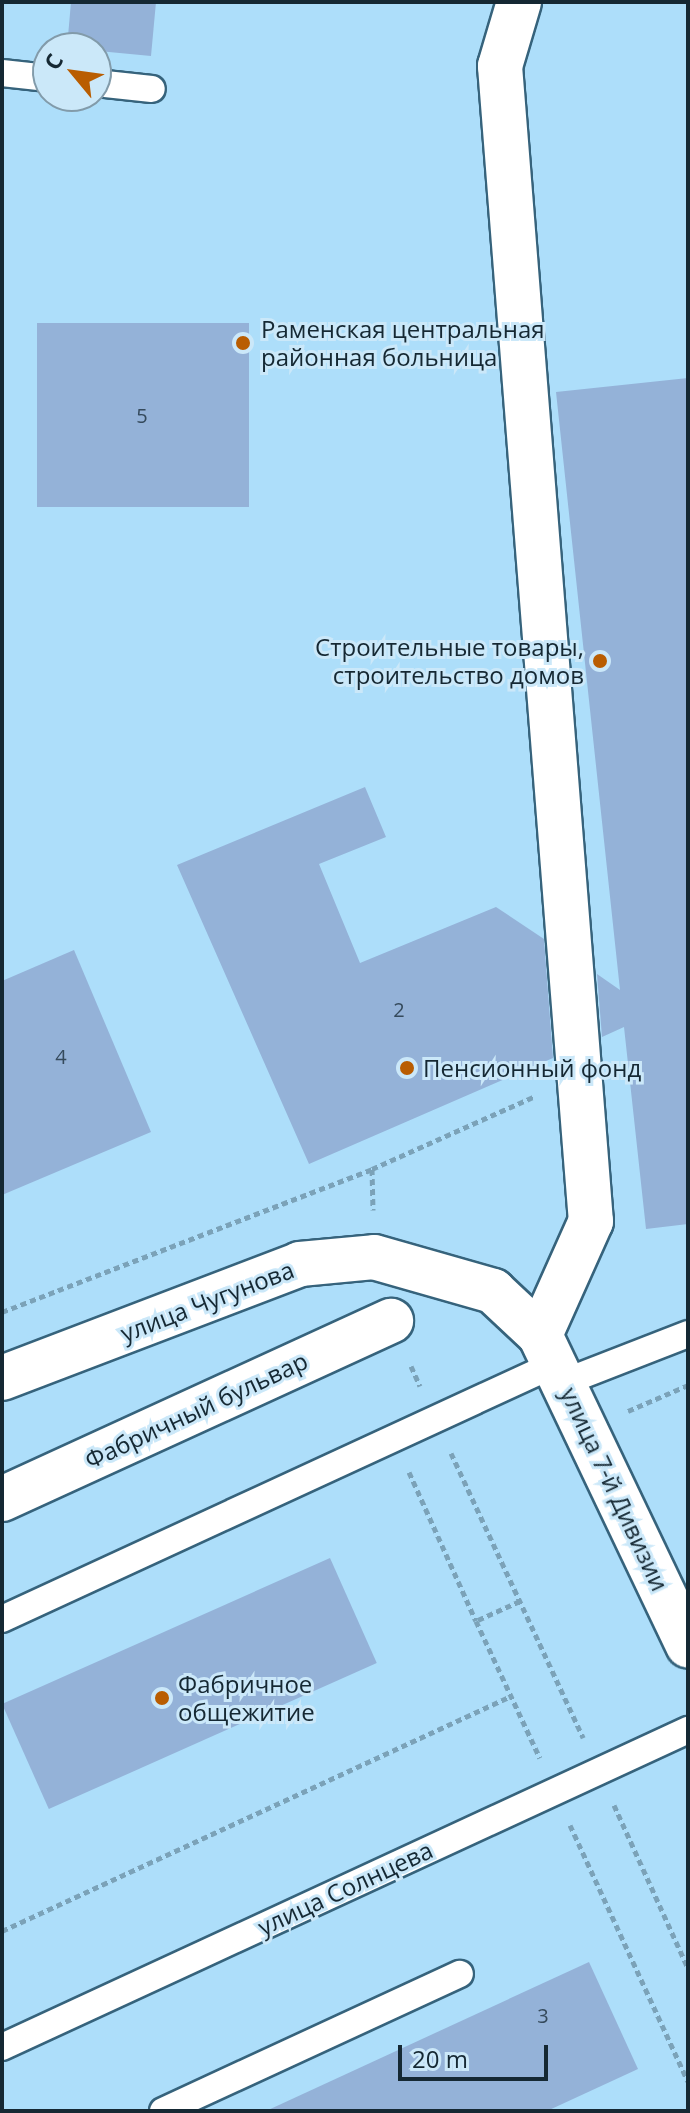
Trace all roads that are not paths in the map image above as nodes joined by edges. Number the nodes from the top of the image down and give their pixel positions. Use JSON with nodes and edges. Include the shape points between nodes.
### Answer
{"nodes":[{"id":1,"x":519,"y":2,"type":"edge"},
{"id":2,"x":2,"y":73,"type":"edge"},
{"id":3,"x":32,"y":76,"type":"edge"},
{"id":4,"x":112,"y":85,"type":"edge"},
{"id":5,"x":152,"y":89,"type":"dead end"},
{"id":6,"x":391,"y":1321,"type":"road end"},
{"id":7,"x":688,"y":1334,"type":"edge"},
{"id":8,"x":553,"y":1360,"type":"junction"},
{"id":9,"x":2,"y":1378,"type":"edge"},
{"id":10,"x":2,"y":1499,"type":"edge"},
{"id":11,"x":2,"y":1619,"type":"edge"},
{"id":12,"x":688,"y":1645,"type":"edge"},
{"id":13,"x":688,"y":1730,"type":"edge"},
{"id":14,"x":460,"y":1974,"type":"dead end"},
{"id":15,"x":2,"y":2047,"type":"edge"},
{"id":16,"x":163,"y":2111,"type":"edge"}],
"edges":[{"from":1,"to":8,"type":"street","via":[[500,66],[591,1221]]},
{"from":2,"to":3,"type":"lane"},
{"from":4,"to":5,"type":"lane"},
{"from":6,"to":10,"type":"street","name":"Фабричный бульвар"},
{"from":7,"to":8,"type":"lane"},
{"from":8,"to":9,"type":"street","name":"улица Чугунова","via":[[493,1291],[374,1257],[300,1264]]},
{"from":8,"to":11,"type":"lane"},
{"from":8,"to":12,"type":"street","name":"улица 7-й Дивизии"},
{"from":13,"to":15,"type":"lane","name":"улица Солнцева"},
{"from":14,"to":16,"type":"lane"}]}
